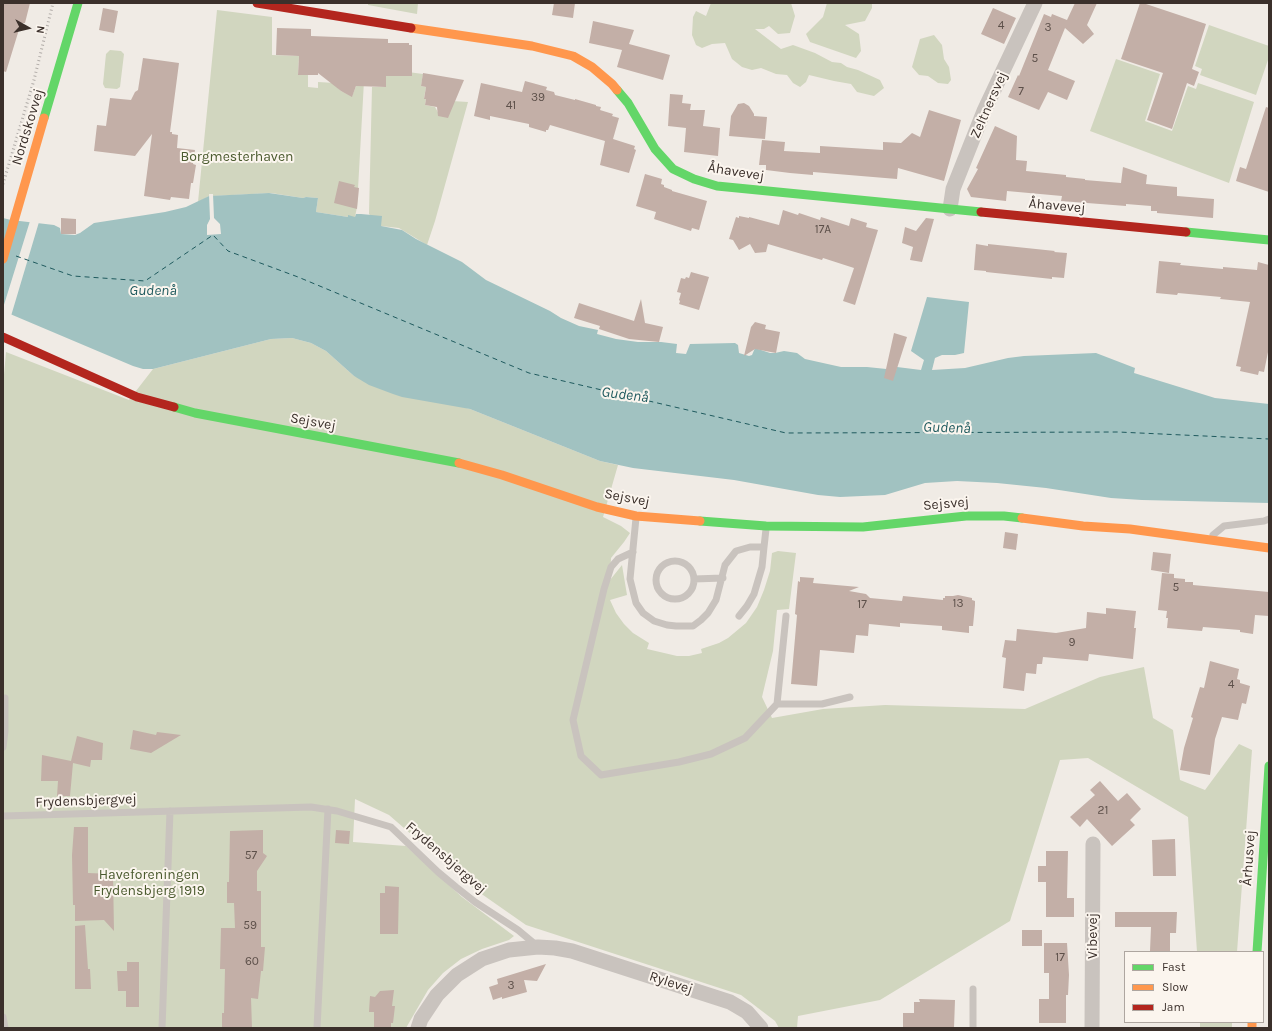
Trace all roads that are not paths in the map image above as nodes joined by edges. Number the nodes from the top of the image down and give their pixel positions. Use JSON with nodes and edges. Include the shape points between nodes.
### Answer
{"nodes":[{"id":1,"x":78,"y":3,"type":"edge"},
{"id":2,"x":257,"y":3,"type":"edge"},
{"id":3,"x":1035,"y":3,"type":"edge"},
{"id":4,"x":950,"y":209,"type":"junction"},
{"id":5,"x":1269,"y":240,"type":"edge"},
{"id":6,"x":3,"y":259,"type":"edge"},
{"id":7,"x":3,"y":338,"type":"edge"},
{"id":8,"x":636,"y":516,"type":"junction"},
{"id":9,"x":1269,"y":519,"type":"edge"},
{"id":10,"x":766,"y":526,"type":"junction"},
{"id":11,"x":1208,"y":539,"type":"junction"},
{"id":12,"x":764,"y":548,"type":"junction"},
{"id":13,"x":1269,"y":548,"type":"edge"},
{"id":14,"x":633,"y":552,"type":"junction"},
{"id":15,"x":722,"y":578,"type":"junction"},
{"id":16,"x":694,"y":579,"type":"junction"},
{"id":17,"x":739,"y":616,"type":"dead end"},
{"id":18,"x":786,"y":616,"type":"dead end"},
{"id":19,"x":850,"y":697,"type":"dead end"},
{"id":20,"x":5,"y":698,"type":"dead end"},
{"id":21,"x":777,"y":704,"type":"junction"},
{"id":22,"x":3,"y":747,"type":"edge"},
{"id":23,"x":1269,"y":766,"type":"edge"},
{"id":24,"x":328,"y":809,"type":"junction"},
{"id":25,"x":170,"y":811,"type":"junction"},
{"id":26,"x":3,"y":816,"type":"edge"},
{"id":27,"x":1093,"y":844,"type":"dead end"},
{"id":28,"x":538,"y":947,"type":"junction"},
{"id":29,"x":1257,"y":951,"type":"edge"},
{"id":30,"x":973,"y":989,"type":"dead end"},
{"id":31,"x":3,"y":1017,"type":"edge"},
{"id":32,"x":5,"y":1028,"type":"edge"},
{"id":33,"x":162,"y":1028,"type":"edge"},
{"id":34,"x":317,"y":1028,"type":"edge"},
{"id":35,"x":418,"y":1028,"type":"edge"},
{"id":36,"x":761,"y":1028,"type":"edge"},
{"id":37,"x":973,"y":1028,"type":"edge"},
{"id":38,"x":1092,"y":1028,"type":"edge"}],
"edges":[{"from":1,"to":6,"type":"street","name":"Nordskovvej"},
{"from":2,"to":4,"type":"street","name":"Åhavevej","via":[[532,46],[573,56],[612,84],[628,103],[655,149],[674,169],[717,186]]},
{"from":3,"to":4,"type":"street","name":"Zeltnersvej","via":[[984,111],[953,189]]},
{"from":4,"to":5,"type":"street","name":"Åhavevej"},
{"from":7,"to":8,"type":"street","name":"Sejsvej","via":[[137,397],[195,413],[462,464],[597,507]]},
{"from":8,"to":10,"type":"street","name":"Sejsvej"},
{"from":8,"to":14,"type":"lane"},
{"from":9,"to":11,"type":"lane","via":[[1224,526]]},
{"from":10,"to":11,"type":"street","name":"Sejsvej","via":[[863,527],[966,516],[1004,516]]},
{"from":10,"to":12,"type":"lane"},
{"from":11,"to":13,"type":"street","name":"Sejsvej"},
{"from":12,"to":15,"type":"lane","via":[[750,547],[736,551],[725,565]]},
{"from":12,"to":17,"type":"lane","via":[[754,594]]},
{"from":14,"to":15,"type":"lane","via":[[630,579],[636,603],[643,613],[667,626],[693,626],[701,620],[716,600]]},
{"from":14,"to":21,"type":"lane","via":[[618,559],[611,567],[604,589],[573,720],[581,756],[601,775],[696,758],[745,738]]},
{"from":15,"to":16,"type":"lane"},
{"from":16,"to":16,"type":"lane","via":[[689,567],[681,562],[672,561],[660,568],[657,582],[663,594],[677,599],[689,592]]},
{"from":18,"to":21,"type":"lane"},
{"from":19,"to":21,"type":"lane","via":[[822,704]]},
{"from":20,"to":22,"type":"lane","via":[[6,731]]},
{"from":23,"to":29,"type":"street","name":"Århusvej"},
{"from":24,"to":25,"type":"lane","name":"Frydensbjergvej","via":[[310,807]]},
{"from":24,"to":28,"type":"lane","name":"Frydensbjergvej","via":[[391,827],[456,887]]},
{"from":24,"to":34,"type":"lane"},
{"from":25,"to":26,"type":"lane","name":"Frydensbjergvej"},
{"from":25,"to":33,"type":"lane"},
{"from":27,"to":38,"type":"street","name":"Vibevej"},
{"from":28,"to":35,"type":"street","name":"Rylevej","via":[[509,950],[482,959],[457,975],[436,995]]},
{"from":28,"to":36,"type":"street","name":"Rylevej","via":[[572,952],[730,1002],[747,1012]]},
{"from":30,"to":37,"type":"lane"},
{"from":31,"to":32,"type":"lane"}]}
